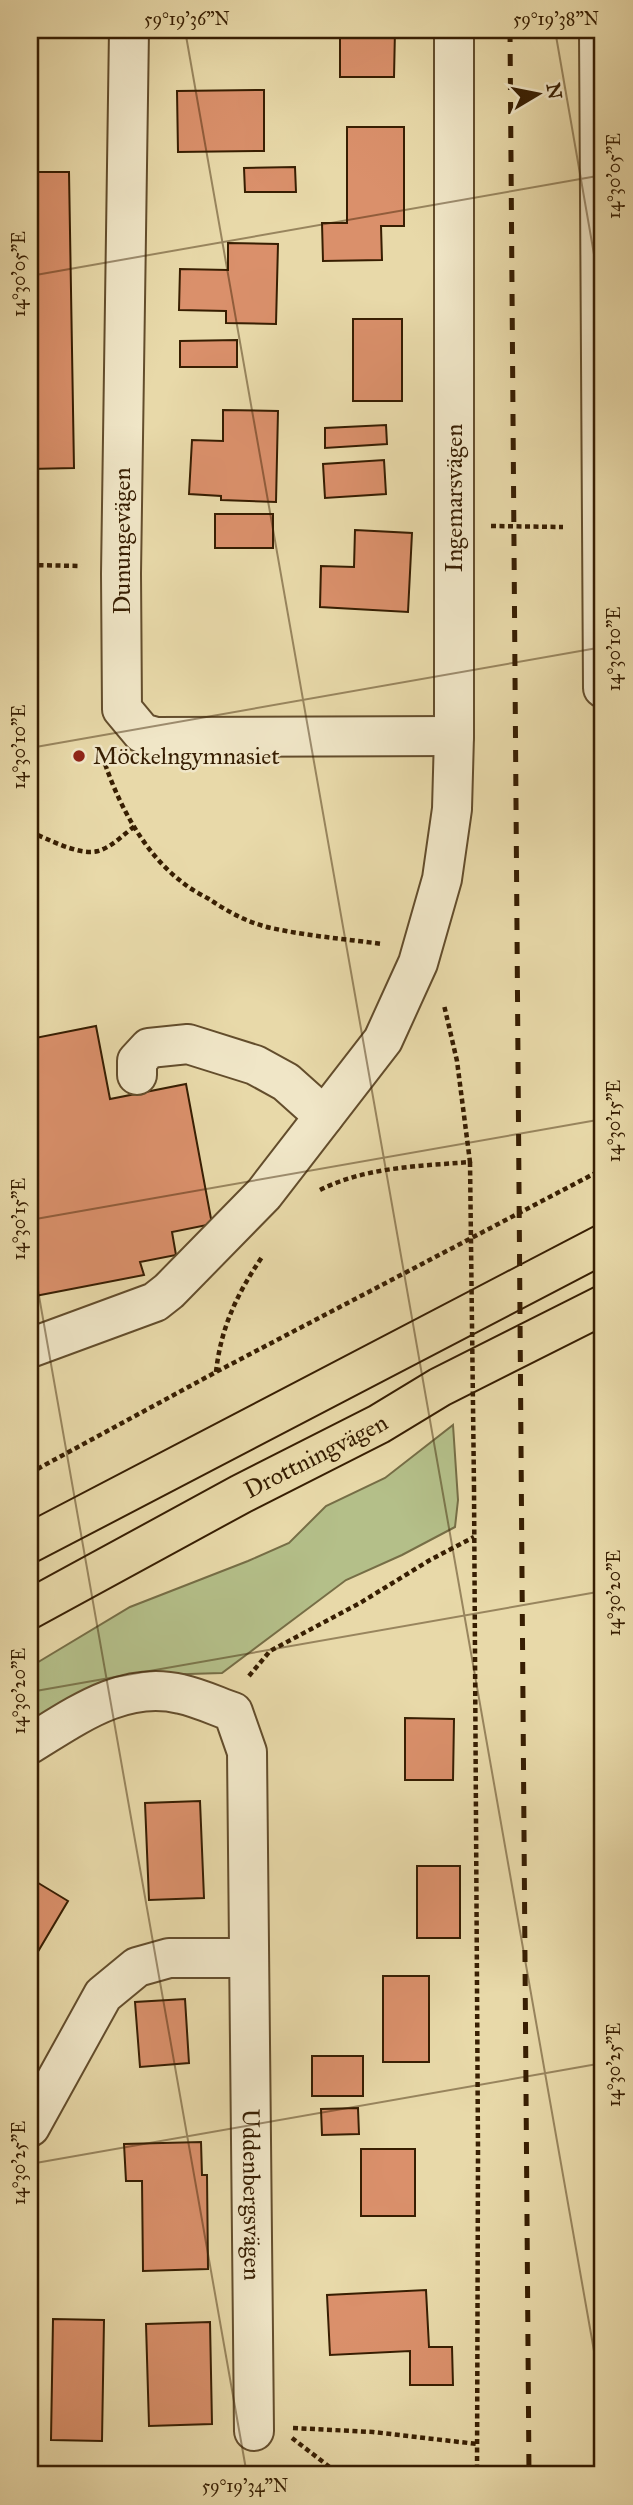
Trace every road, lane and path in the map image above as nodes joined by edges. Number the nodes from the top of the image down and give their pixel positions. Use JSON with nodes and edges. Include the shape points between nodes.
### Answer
{"nodes":[{"id":1,"x":129,"y":30,"type":"edge"},
{"id":2,"x":454,"y":30,"type":"edge"},
{"id":3,"x":599,"y":30,"type":"edge"},
{"id":4,"x":454,"y":526,"type":"junction"},
{"id":5,"x":602,"y":549,"type":"edge"},
{"id":6,"x":30,"y":565,"type":"edge"},
{"id":7,"x":121,"y":574,"type":"junction"},
{"id":8,"x":603,"y":688,"type":"edge"},
{"id":9,"x":454,"y":736,"type":"junction"},
{"id":10,"x":99,"y":743,"type":"dead end"},
{"id":11,"x":135,"y":826,"type":"junction"},
{"id":12,"x":30,"y":832,"type":"edge"},
{"id":13,"x":418,"y":963,"type":"junction"},
{"id":14,"x":137,"y":1075,"type":"dead end"},
{"id":15,"x":324,"y":1116,"type":"junction"},
{"id":16,"x":470,"y":1162,"type":"junction"},
{"id":17,"x":603,"y":1169,"type":"edge"},
{"id":18,"x":314,"y":1194,"type":"dead end"},
{"id":19,"x":603,"y":1244,"type":"edge"},
{"id":20,"x":265,"y":1251,"type":"dead end"},
{"id":21,"x":603,"y":1305,"type":"edge"},
{"id":22,"x":30,"y":1348,"type":"edge"},
{"id":23,"x":216,"y":1372,"type":"junction"},
{"id":24,"x":30,"y":1473,"type":"edge"},
{"id":25,"x":474,"y":1537,"type":"junction"},
{"id":26,"x":30,"y":1543,"type":"edge"},
{"id":27,"x":30,"y":1609,"type":"edge"},
{"id":28,"x":233,"y":1712,"type":"junction"},
{"id":29,"x":30,"y":1744,"type":"edge"},
{"id":30,"x":249,"y":1958,"type":"junction"},
{"id":31,"x":30,"y":2127,"type":"edge"},
{"id":32,"x":267,"y":2430,"type":"junction"},
{"id":33,"x":477,"y":2444,"type":"junction"},
{"id":34,"x":340,"y":2475,"type":"edge"},
{"id":35,"x":477,"y":2475,"type":"edge"}],
"edges":[{"from":1,"to":7,"type":"street","name":"Dunungevägen"},
{"from":2,"to":4,"type":"street","name":"Ingemarsvägen"},
{"from":3,"to":5,"type":"street"},
{"from":4,"to":5,"type":"path"},
{"from":4,"to":9,"type":"street","name":"Ingemarsvägen"},
{"from":5,"to":8,"type":"street"},
{"from":6,"to":7,"type":"path","via":[[86,566],[94,575]]},
{"from":7,"to":9,"type":"street","name":"Dunungevägen","via":[[122,709],[142,733],[156,737]]},
{"from":9,"to":13,"type":"street","name":"Ingemarsvägen","via":[[452,809],[442,879]]},
{"from":10,"to":11,"type":"path"},
{"from":11,"to":12,"type":"path","via":[[111,844],[88,852]]},
{"from":11,"to":13,"type":"path","via":[[149,849],[182,883],[247,920],[270,928],[395,946]]},
{"from":13,"to":15,"type":"street","name":"Ingemarsvägen","via":[[383,1040]]},
{"from":13,"to":16,"type":"path","via":[[442,994],[457,1061]]},
{"from":14,"to":15,"type":"street","via":[[137,1061],[149,1048],[188,1044],[255,1065],[286,1082]]},
{"from":15,"to":22,"type":"street","name":"Ingemarsvägen","via":[[264,1194],[169,1291],[155,1302]]},
{"from":16,"to":18,"type":"path","via":[[388,1170],[340,1181]]},
{"from":16,"to":25,"type":"path","bridge":true},
{"from":17,"to":23,"type":"path"},
{"from":19,"to":26,"type":"main road"},
{"from":20,"to":23,"type":"path","via":[[227,1317]]},
{"from":21,"to":27,"type":"main road","name":"Drottningvägen","via":[[440,1387]]},
{"from":23,"to":24,"type":"path"},
{"from":25,"to":28,"type":"path","via":[[270,1651],[248,1677]]},
{"from":25,"to":33,"type":"path"},
{"from":28,"to":29,"type":"street","via":[[180,1693],[134,1691],[88,1709]]},
{"from":28,"to":30,"type":"street","name":"Uddenbergsvägen","via":[[247,1752]]},
{"from":30,"to":31,"type":"street","via":[[169,1958],[137,1967],[103,1995]]},
{"from":30,"to":32,"type":"street","name":"Uddenbergsvägen"},
{"from":32,"to":33,"type":"path","via":[[386,2433]]},
{"from":32,"to":34,"type":"path"},
{"from":33,"to":35,"type":"path"}]}
